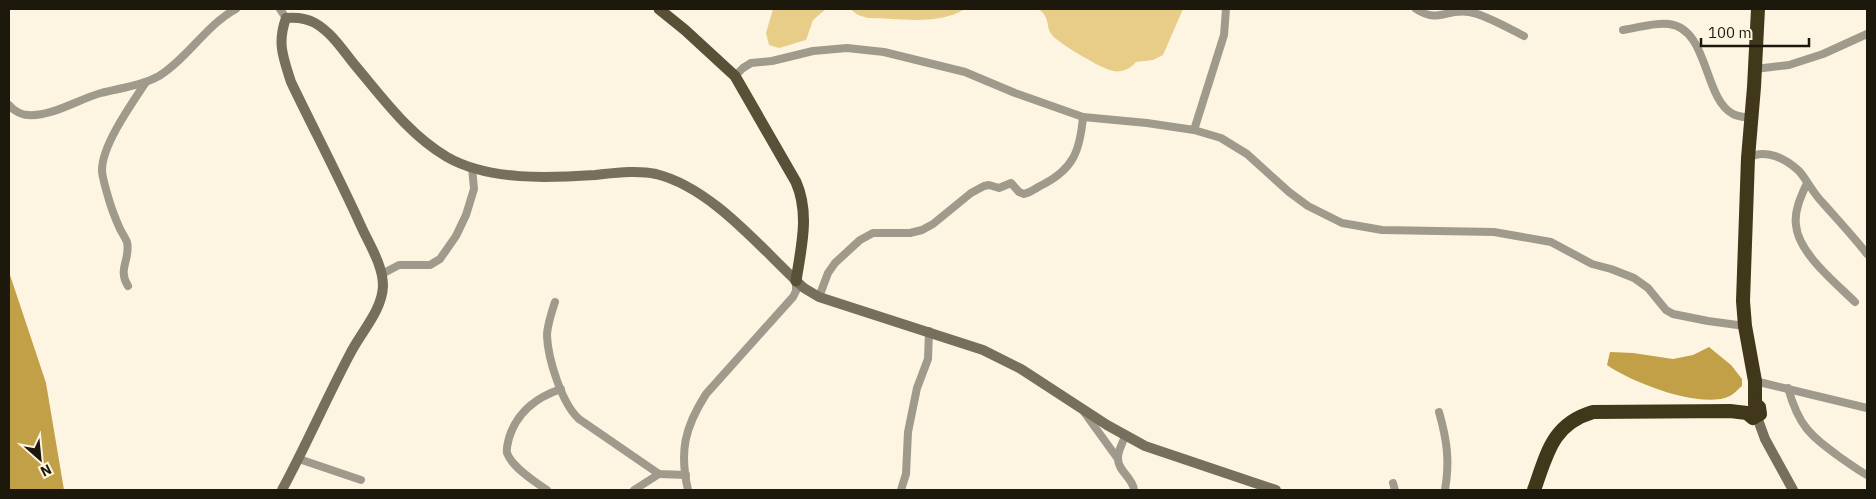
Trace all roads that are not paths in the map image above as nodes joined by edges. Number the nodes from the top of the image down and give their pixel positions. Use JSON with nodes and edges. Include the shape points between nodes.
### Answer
{"nodes":[{"id":1,"x":236,"y":9,"type":"edge"},
{"id":2,"x":659,"y":9,"type":"edge"},
{"id":3,"x":1226,"y":9,"type":"edge"},
{"id":4,"x":1416,"y":9,"type":"edge"},
{"id":5,"x":1758,"y":9,"type":"edge"},
{"id":6,"x":283,"y":13,"type":"edge"},
{"id":7,"x":1623,"y":30,"type":"dead end"},
{"id":8,"x":1867,"y":34,"type":"edge"},
{"id":9,"x":1524,"y":36,"type":"dead end"},
{"id":10,"x":1755,"y":69,"type":"junction"},
{"id":11,"x":735,"y":76,"type":"junction"},
{"id":12,"x":146,"y":82,"type":"junction"},
{"id":13,"x":9,"y":105,"type":"edge"},
{"id":14,"x":1083,"y":117,"type":"junction"},
{"id":15,"x":1752,"y":118,"type":"junction"},
{"id":16,"x":1194,"y":130,"type":"junction"},
{"id":17,"x":1748,"y":158,"type":"junction"},
{"id":18,"x":472,"y":167,"type":"junction"},
{"id":19,"x":1807,"y":183,"type":"junction"},
{"id":20,"x":1867,"y":254,"type":"edge"},
{"id":21,"x":382,"y":274,"type":"junction"},
{"id":22,"x":796,"y":281,"type":"junction"},
{"id":23,"x":128,"y":286,"type":"dead end"},
{"id":24,"x":818,"y":297,"type":"junction"},
{"id":25,"x":555,"y":302,"type":"dead end"},
{"id":26,"x":1855,"y":302,"type":"dead end"},
{"id":27,"x":1745,"y":326,"type":"junction"},
{"id":28,"x":929,"y":331,"type":"junction"},
{"id":29,"x":1755,"y":381,"type":"junction"},
{"id":30,"x":1788,"y":388,"type":"junction"},
{"id":31,"x":562,"y":389,"type":"junction"},
{"id":32,"x":1867,"y":408,"type":"edge"},
{"id":33,"x":1083,"y":410,"type":"junction"},
{"id":34,"x":1753,"y":411,"type":"junction"},
{"id":35,"x":1440,"y":412,"type":"dead end"},
{"id":36,"x":1125,"y":436,"type":"junction"},
{"id":37,"x":299,"y":459,"type":"junction"},
{"id":38,"x":1118,"y":459,"type":"junction"},
{"id":39,"x":659,"y":474,"type":"junction"},
{"id":40,"x":686,"y":475,"type":"junction"},
{"id":41,"x":1867,"y":475,"type":"edge"},
{"id":42,"x":361,"y":480,"type":"dead end"},
{"id":43,"x":282,"y":490,"type":"edge"},
{"id":44,"x":547,"y":490,"type":"edge"},
{"id":45,"x":634,"y":490,"type":"edge"},
{"id":46,"x":688,"y":490,"type":"edge"},
{"id":47,"x":901,"y":490,"type":"edge"},
{"id":48,"x":1134,"y":490,"type":"edge"},
{"id":49,"x":1276,"y":490,"type":"edge"},
{"id":50,"x":1445,"y":490,"type":"edge"},
{"id":51,"x":1534,"y":490,"type":"edge"},
{"id":52,"x":1793,"y":490,"type":"edge"}],
"edges":[{"from":1,"to":12,"type":"street","via":[[225,15],[174,65]]},
{"from":2,"to":11,"type":"main road"},
{"from":3,"to":16,"type":"street","via":[[1224,35]]},
{"from":4,"to":9,"type":"street","via":[[1429,16],[1471,12]]},
{"from":5,"to":10,"type":"highway"},
{"from":6,"to":18,"type":"main road","via":[[314,22],[331,35],[413,131],[432,148]]},
{"from":6,"to":21,"type":"main road","via":[[281,45],[291,82]]},
{"from":7,"to":15,"type":"street","via":[[1657,24],[1683,28],[1697,46],[1723,105],[1735,116]]},
{"from":8,"to":10,"type":"street","via":[[1789,65]]},
{"from":10,"to":15,"type":"highway"},
{"from":11,"to":14,"type":"street","via":[[751,64],[813,51],[847,48],[884,52],[965,72]]},
{"from":11,"to":22,"type":"main road","via":[[800,193],[804,227]]},
{"from":12,"to":13,"type":"street","via":[[100,93],[38,114],[18,112]]},
{"from":12,"to":23,"type":"street","via":[[107,150],[102,171],[108,199],[126,240],[128,251],[123,277]]},
{"from":14,"to":16,"type":"street"},
{"from":14,"to":24,"type":"street","via":[[1076,155],[1060,174],[1024,194],[1011,183],[999,188],[984,186],[916,233],[873,233],[866,236],[835,263]]},
{"from":15,"to":17,"type":"highway"},
{"from":16,"to":27,"type":"street","via":[[1235,145],[1289,192],[1342,224],[1382,230],[1494,232],[1551,242],[1592,264],[1634,278],[1673,314]]},
{"from":17,"to":19,"type":"street","via":[[1767,153],[1792,166]]},
{"from":17,"to":27,"type":"highway"},
{"from":18,"to":21,"type":"street","via":[[474,189],[466,215],[440,259],[430,265],[399,265]]},
{"from":18,"to":22,"type":"main road","via":[[519,176],[554,178],[635,172],[671,179],[721,209]]},
{"from":19,"to":20,"type":"street"},
{"from":19,"to":26,"type":"street","via":[[1796,214],[1798,235],[1811,256]]},
{"from":21,"to":37,"type":"main road","via":[[381,299],[373,317],[351,352]]},
{"from":22,"to":24,"type":"main road"},
{"from":22,"to":40,"type":"street","via":[[793,296],[706,394],[695,412],[684,440]]},
{"from":24,"to":28,"type":"main road"},
{"from":25,"to":31,"type":"street","via":[[547,336]]},
{"from":27,"to":29,"type":"highway"},
{"from":28,"to":33,"type":"main road","via":[[1000,358]]},
{"from":28,"to":47,"type":"street","via":[[928,359],[917,388]]},
{"from":29,"to":30,"type":"street"},
{"from":29,"to":34,"type":"highway"},
{"from":30,"to":32,"type":"street"},
{"from":30,"to":41,"type":"street","via":[[1795,412],[1813,437]]},
{"from":31,"to":39,"type":"street","via":[[568,406],[579,419]]},
{"from":31,"to":44,"type":"street","via":[[548,393],[525,410],[512,429],[507,447],[507,453],[519,468]]},
{"from":33,"to":36,"type":"main road"},
{"from":33,"to":38,"type":"street"},
{"from":34,"to":51,"type":"highway","via":[[1593,412],[1582,415],[1562,428],[1554,438]]},
{"from":34,"to":52,"type":"main road"},
{"from":35,"to":50,"type":"street","via":[[1448,450]]},
{"from":36,"to":38,"type":"street"},
{"from":36,"to":49,"type":"main road"},
{"from":37,"to":42,"type":"street"},
{"from":37,"to":43,"type":"main road"},
{"from":38,"to":48,"type":"street"},
{"from":39,"to":40,"type":"street"},
{"from":39,"to":45,"type":"street"},
{"from":40,"to":46,"type":"street"}]}
